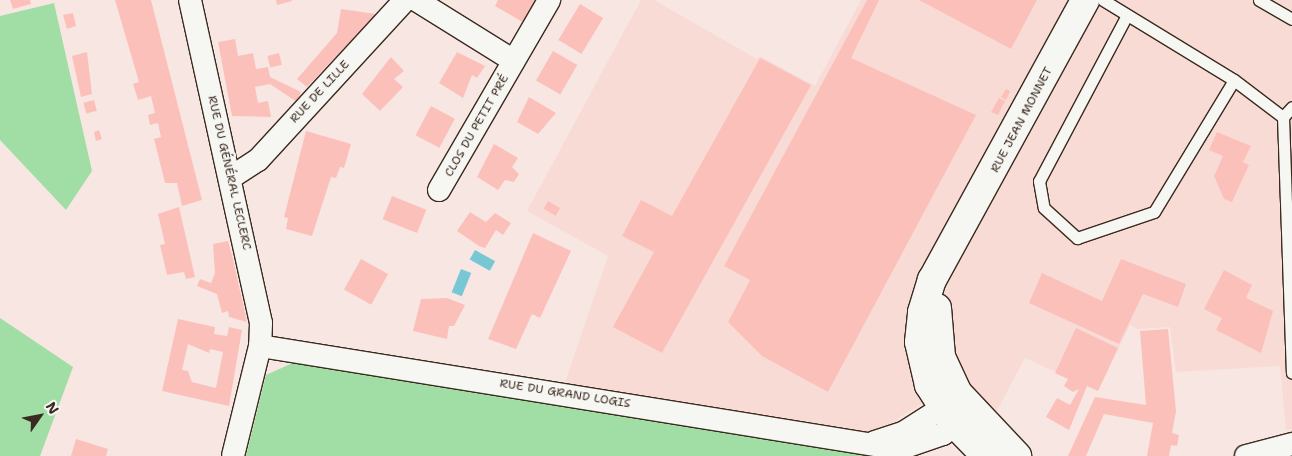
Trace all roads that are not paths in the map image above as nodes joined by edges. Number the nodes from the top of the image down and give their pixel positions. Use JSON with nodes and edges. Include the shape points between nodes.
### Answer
{"nodes":[{"id":1,"x":190,"y":0,"type":"edge"},
{"id":2,"x":405,"y":0,"type":"edge"},
{"id":3,"x":416,"y":0,"type":"edge"},
{"id":4,"x":549,"y":0,"type":"edge"},
{"id":5,"x":1085,"y":0,"type":"edge"},
{"id":6,"x":1103,"y":0,"type":"edge"},
{"id":7,"x":1258,"y":0,"type":"edge"},
{"id":8,"x":1127,"y":15,"type":"junction"},
{"id":9,"x":1292,"y":18,"type":"edge"},
{"id":10,"x":514,"y":61,"type":"junction"},
{"id":11,"x":1234,"y":80,"type":"junction"},
{"id":12,"x":1292,"y":107,"type":"edge"},
{"id":13,"x":1283,"y":117,"type":"junction"},
{"id":14,"x":230,"y":178,"type":"junction"},
{"id":15,"x":439,"y":190,"type":"dead end"},
{"id":16,"x":260,"y":346,"type":"junction"},
{"id":17,"x":1292,"y":373,"type":"edge"},
{"id":18,"x":953,"y":410,"type":"junction"},
{"id":19,"x":989,"y":444,"type":"edge"},
{"id":20,"x":1292,"y":444,"type":"edge"},
{"id":21,"x":233,"y":456,"type":"edge"},
{"id":22,"x":1017,"y":456,"type":"edge"},
{"id":23,"x":1246,"y":456,"type":"edge"}],
"edges":[{"from":1,"to":14,"type":"street","name":"RUE DU GÉNÉRAL LECLERC"},
{"from":2,"to":14,"type":"street","name":"RUE DE LILLE","via":[[258,160]]},
{"from":3,"to":10,"type":"street","name":"CLOS DU PETIT PRÉ"},
{"from":4,"to":10,"type":"street","name":"CLOS DU PETIT PRÉ"},
{"from":5,"to":18,"type":"street","name":"RUE JEAN MONNET","via":[[958,240],[940,288],[937,322]]},
{"from":6,"to":8,"type":"lane"},
{"from":7,"to":9,"type":"lane"},
{"from":8,"to":11,"type":"lane"},
{"from":8,"to":11,"type":"lane","via":[[1039,181],[1044,208],[1077,238],[1154,212]]},
{"from":10,"to":15,"type":"street","name":"CLOS DU PETIT PRÉ"},
{"from":11,"to":13,"type":"lane"},
{"from":12,"to":13,"type":"lane"},
{"from":13,"to":17,"type":"lane"},
{"from":14,"to":16,"type":"street","name":"RUE DU GÉNÉRAL LECLERC","via":[[259,309]]},
{"from":16,"to":18,"type":"street","name":"RUE DU GRAND LOGIS","via":[[869,443],[903,433]]},
{"from":16,"to":21,"type":"street","name":"RUE DU GÉNÉRAL LECLERC"},
{"from":18,"to":19,"type":"street","name":"RUE JEAN MONNET"},
{"from":19,"to":22,"type":"street","name":"RUE JEAN MONNET"},
{"from":20,"to":23,"type":"street"}]}
